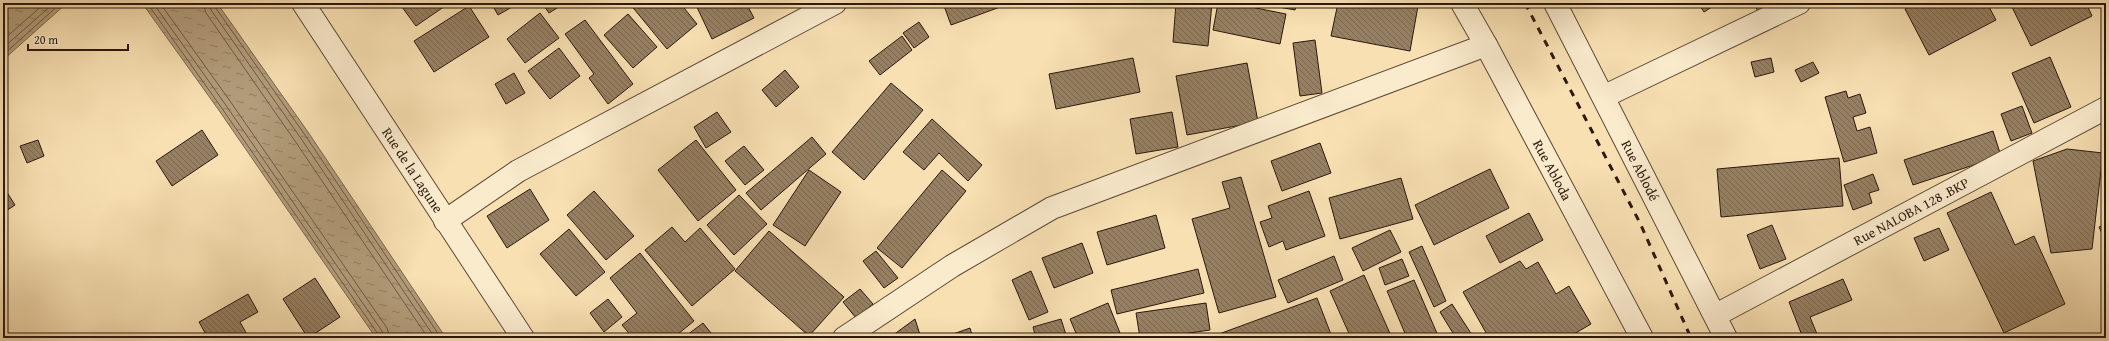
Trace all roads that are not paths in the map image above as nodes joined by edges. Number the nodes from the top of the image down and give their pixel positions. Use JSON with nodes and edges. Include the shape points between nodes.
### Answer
{"nodes":[{"id":1,"x":303,"y":3,"type":"edge"},
{"id":2,"x":835,"y":3,"type":"edge"},
{"id":3,"x":1462,"y":3,"type":"edge"},
{"id":4,"x":1556,"y":3,"type":"edge"},
{"id":5,"x":1799,"y":3,"type":"edge"},
{"id":6,"x":1486,"y":45,"type":"junction"},
{"id":7,"x":1604,"y":96,"type":"junction"},
{"id":8,"x":2106,"y":108,"type":"edge"},
{"id":9,"x":445,"y":222,"type":"junction"},
{"id":10,"x":1716,"y":315,"type":"junction"},
{"id":11,"x":1640,"y":337,"type":"edge"},
{"id":12,"x":523,"y":338,"type":"edge"},
{"id":13,"x":844,"y":338,"type":"edge"},
{"id":14,"x":1726,"y":338,"type":"edge"}],
"edges":[{"from":1,"to":9,"type":"street","name":"Rue de la Lagune"},
{"from":2,"to":9,"type":"street","via":[[518,172]]},
{"from":3,"to":6,"type":"street","name":"Rue Abloda"},
{"from":4,"to":7,"type":"street","name":"Rue Ablodé"},
{"from":5,"to":7,"type":"street"},
{"from":6,"to":11,"type":"street","name":"Rue Abloda"},
{"from":6,"to":13,"type":"street","via":[[1052,208],[952,266]]},
{"from":7,"to":10,"type":"street","name":"Rue Ablodé"},
{"from":8,"to":10,"type":"street","name":"Rue NALOBA 128 .BKP"},
{"from":9,"to":12,"type":"street","name":"Rue de la Lagune"},
{"from":10,"to":14,"type":"street","name":"Rue Ablodé"}]}
